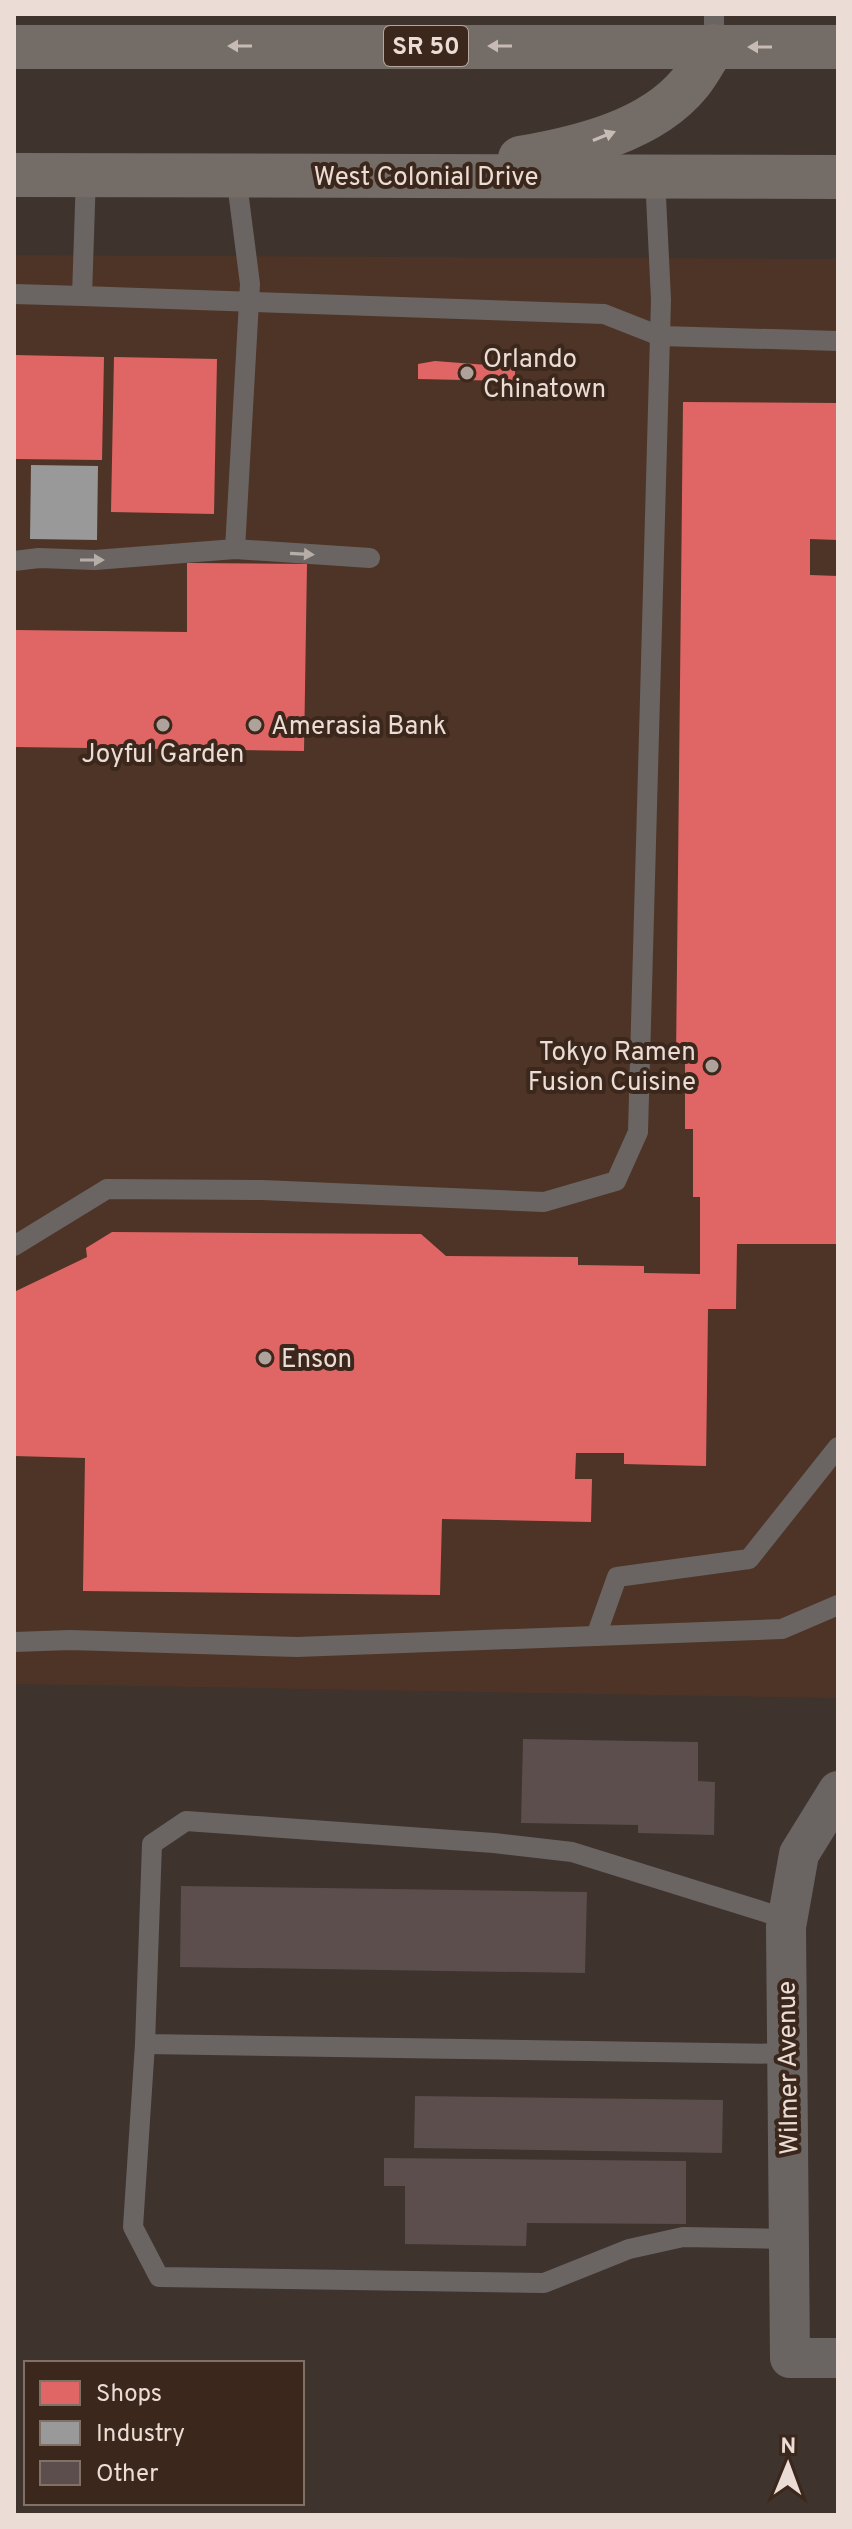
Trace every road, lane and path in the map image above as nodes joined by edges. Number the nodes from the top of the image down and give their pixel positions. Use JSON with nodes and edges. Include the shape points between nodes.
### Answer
{"nodes":[{"id":1,"x":714,"y":30,"type":"edge"},
{"id":2,"x":14,"y":47,"type":"edge"},
{"id":3,"x":838,"y":47,"type":"edge"},
{"id":4,"x":14,"y":175,"type":"edge"},
{"id":5,"x":86,"y":175,"type":"junction"},
{"id":6,"x":236,"y":175,"type":"junction"},
{"id":7,"x":419,"y":176,"type":"junction"},
{"id":8,"x":655,"y":176,"type":"junction"},
{"id":9,"x":838,"y":177,"type":"edge"},
{"id":10,"x":14,"y":294,"type":"edge"},
{"id":11,"x":82,"y":296,"type":"junction"},
{"id":12,"x":249,"y":301,"type":"junction"},
{"id":13,"x":660,"y":336,"type":"junction"},
{"id":14,"x":838,"y":341,"type":"edge"},
{"id":15,"x":235,"y":549,"type":"junction"},
{"id":16,"x":370,"y":558,"type":"dead end"},
{"id":17,"x":14,"y":561,"type":"edge"},
{"id":18,"x":14,"y":1246,"type":"edge"},
{"id":19,"x":838,"y":1447,"type":"edge"},
{"id":20,"x":838,"y":1605,"type":"edge"},
{"id":21,"x":596,"y":1636,"type":"junction"},
{"id":22,"x":14,"y":1642,"type":"edge"},
{"id":23,"x":838,"y":1791,"type":"edge"},
{"id":24,"x":787,"y":1919,"type":"junction"},
{"id":25,"x":145,"y":2044,"type":"junction"},
{"id":26,"x":787,"y":2054,"type":"junction"},
{"id":27,"x":789,"y":2239,"type":"junction"},
{"id":28,"x":838,"y":2358,"type":"edge"}],
"edges":[{"from":1,"to":2,"type":"highway","number":"SR 50","one_way":true},
{"from":3,"to":1,"type":"highway","number":"SR 50","one_way":true},
{"from":7,"to":1,"type":"highway","one_way":true,"via":[[570,149],[646,119],[688,85]]},
{"from":4,"to":5,"type":"highway","name":"West Colonial Drive"},
{"from":5,"to":6,"type":"highway","name":"West Colonial Drive"},
{"from":5,"to":11,"type":"lane"},
{"from":6,"to":7,"type":"highway","name":"West Colonial Drive"},
{"from":6,"to":12,"type":"lane"},
{"from":7,"to":8,"type":"highway","name":"West Colonial Drive"},
{"from":8,"to":9,"type":"highway","name":"West Colonial Drive"},
{"from":8,"to":13,"type":"lane"},
{"from":10,"to":11,"type":"lane"},
{"from":11,"to":12,"type":"lane"},
{"from":12,"to":13,"type":"lane","via":[[604,314]]},
{"from":12,"to":15,"type":"lane"},
{"from":13,"to":14,"type":"lane"},
{"from":13,"to":18,"type":"lane","via":[[638,1132],[616,1181],[544,1202],[276,1190],[107,1189]]},
{"from":15,"to":16,"type":"lane","one_way":true},
{"from":17,"to":15,"type":"lane","one_way":true},
{"from":19,"to":21,"type":"lane","via":[[749,1559],[617,1577]]},
{"from":20,"to":21,"type":"lane","via":[[782,1629]]},
{"from":21,"to":22,"type":"lane","via":[[297,1647]]},
{"from":23,"to":24,"type":"street","name":"Wilmer Avenue","via":[[799,1854]]},
{"from":24,"to":25,"type":"lane","via":[[572,1852],[186,1821],[152,1844]]},
{"from":24,"to":26,"type":"street","name":"Wilmer Avenue"},
{"from":25,"to":26,"type":"lane"},
{"from":25,"to":27,"type":"lane","via":[[133,2227],[159,2277],[544,2283],[629,2249],[683,2237]]},
{"from":26,"to":27,"type":"street","name":"Wilmer Avenue"},
{"from":27,"to":28,"type":"street","name":"Wilmer Avenue","via":[[790,2358]]}]}
